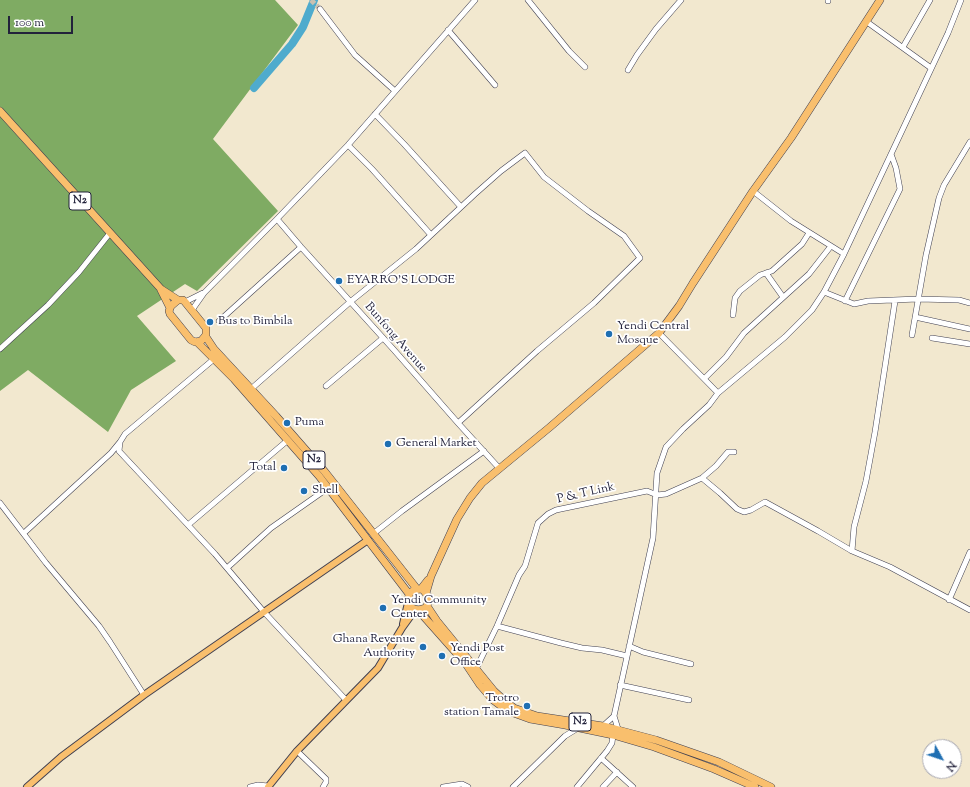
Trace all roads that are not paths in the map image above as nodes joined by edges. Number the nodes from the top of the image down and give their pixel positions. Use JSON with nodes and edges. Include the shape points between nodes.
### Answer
{"nodes":[{"id":1,"x":474,"y":0,"type":"edge"},
{"id":2,"x":528,"y":0,"type":"edge"},
{"id":3,"x":681,"y":0,"type":"edge"},
{"id":4,"x":880,"y":0,"type":"edge"},
{"id":5,"x":930,"y":0,"type":"edge"},
{"id":6,"x":961,"y":0,"type":"edge"},
{"id":7,"x":320,"y":9,"type":"tunnel mouth"},
{"id":8,"x":867,"y":22,"type":"junction"},
{"id":9,"x":448,"y":30,"type":"junction"},
{"id":10,"x":903,"y":47,"type":"junction"},
{"id":11,"x":585,"y":67,"type":"dead end"},
{"id":12,"x":931,"y":68,"type":"junction"},
{"id":13,"x":628,"y":70,"type":"dead end"},
{"id":14,"x":495,"y":85,"type":"dead end"},
{"id":15,"x":395,"y":91,"type":"junction"},
{"id":16,"x":0,"y":111,"type":"edge"},
{"id":17,"x":375,"y":114,"type":"junction"},
{"id":18,"x":970,"y":142,"type":"edge"},
{"id":19,"x":348,"y":145,"type":"junction"},
{"id":20,"x":891,"y":154,"type":"junction"},
{"id":21,"x":753,"y":192,"type":"junction"},
{"id":22,"x":461,"y":207,"type":"junction"},
{"id":23,"x":278,"y":219,"type":"junction"},
{"id":24,"x":110,"y":233,"type":"junction"},
{"id":25,"x":809,"y":233,"type":"junction"},
{"id":26,"x":431,"y":235,"type":"junction"},
{"id":27,"x":831,"y":246,"type":"junction"},
{"id":28,"x":301,"y":247,"type":"junction"},
{"id":29,"x":844,"y":254,"type":"junction"},
{"id":30,"x":766,"y":273,"type":"junction"},
{"id":31,"x":161,"y":289,"type":"junction"},
{"id":32,"x":824,"y":292,"type":"junction"},
{"id":33,"x":204,"y":293,"type":"junction"},
{"id":34,"x":783,"y":297,"type":"junction"},
{"id":35,"x":918,"y":299,"type":"junction"},
{"id":36,"x":182,"y":301,"type":"junction"},
{"id":37,"x":845,"y":301,"type":"junction"},
{"id":38,"x":895,"y":301,"type":"junction"},
{"id":39,"x":350,"y":302,"type":"junction"},
{"id":40,"x":970,"y":303,"type":"edge"},
{"id":41,"x":170,"y":308,"type":"junction"},
{"id":42,"x":192,"y":310,"type":"junction"},
{"id":43,"x":733,"y":315,"type":"dead end"},
{"id":44,"x":915,"y":317,"type":"junction"},
{"id":45,"x":219,"y":321,"type":"dead end"},
{"id":46,"x":970,"y":329,"type":"edge"},
{"id":47,"x":660,"y":332,"type":"junction"},
{"id":48,"x":912,"y":335,"type":"dead end"},
{"id":49,"x":206,"y":337,"type":"junction"},
{"id":50,"x":383,"y":338,"type":"junction"},
{"id":51,"x":932,"y":338,"type":"dead end"},
{"id":52,"x":198,"y":342,"type":"junction"},
{"id":53,"x":970,"y":344,"type":"edge"},
{"id":54,"x":0,"y":349,"type":"edge"},
{"id":55,"x":214,"y":359,"type":"junction"},
{"id":56,"x":705,"y":378,"type":"junction"},
{"id":57,"x":326,"y":386,"type":"dead end"},
{"id":58,"x":251,"y":390,"type":"junction"},
{"id":59,"x":718,"y":393,"type":"junction"},
{"id":60,"x":458,"y":424,"type":"junction"},
{"id":61,"x":288,"y":440,"type":"junction"},
{"id":62,"x":120,"y":442,"type":"junction"},
{"id":63,"x":484,"y":451,"type":"junction"},
{"id":64,"x":734,"y":452,"type":"dead end"},
{"id":65,"x":499,"y":468,"type":"junction"},
{"id":66,"x":702,"y":478,"type":"junction"},
{"id":67,"x":328,"y":488,"type":"junction"},
{"id":68,"x":657,"y":495,"type":"junction"},
{"id":69,"x":0,"y":503,"type":"edge"},
{"id":70,"x":188,"y":525,"type":"junction"},
{"id":71,"x":24,"y":533,"type":"junction"},
{"id":72,"x":373,"y":534,"type":"junction"},
{"id":73,"x":368,"y":540,"type":"junction"},
{"id":74,"x":852,"y":551,"type":"junction"},
{"id":75,"x":970,"y":552,"type":"edge"},
{"id":76,"x":227,"y":568,"type":"junction"},
{"id":77,"x":421,"y":590,"type":"junction"},
{"id":78,"x":409,"y":594,"type":"junction"},
{"id":79,"x":949,"y":600,"type":"junction"},
{"id":80,"x":408,"y":603,"type":"junction"},
{"id":81,"x":427,"y":606,"type":"junction"},
{"id":82,"x":416,"y":610,"type":"junction"},
{"id":83,"x":970,"y":610,"type":"edge"},
{"id":84,"x":264,"y":612,"type":"junction"},
{"id":85,"x":497,"y":626,"type":"junction"},
{"id":86,"x":402,"y":628,"type":"junction"},
{"id":87,"x":629,"y":646,"type":"junction"},
{"id":88,"x":627,"y":656,"type":"junction"},
{"id":89,"x":691,"y":664,"type":"dead end"},
{"id":90,"x":476,"y":669,"type":"junction"},
{"id":91,"x":620,"y":685,"type":"junction"},
{"id":92,"x":144,"y":695,"type":"junction"},
{"id":93,"x":346,"y":700,"type":"junction"},
{"id":94,"x":689,"y":700,"type":"dead end"},
{"id":95,"x":614,"y":716,"type":"junction"},
{"id":96,"x":603,"y":726,"type":"junction"},
{"id":97,"x":578,"y":728,"type":"junction"},
{"id":98,"x":615,"y":731,"type":"junction"},
{"id":99,"x":297,"y":751,"type":"junction"},
{"id":100,"x":601,"y":758,"type":"junction"},
{"id":101,"x":617,"y":772,"type":"junction"},
{"id":102,"x":270,"y":786,"type":"edge"},
{"id":103,"x":27,"y":787,"type":"edge"},
{"id":104,"x":250,"y":787,"type":"edge"},
{"id":105,"x":322,"y":787,"type":"edge"},
{"id":106,"x":443,"y":787,"type":"edge"},
{"id":107,"x":468,"y":787,"type":"edge"},
{"id":108,"x":513,"y":787,"type":"edge"},
{"id":109,"x":577,"y":787,"type":"edge"},
{"id":110,"x":603,"y":787,"type":"edge"},
{"id":111,"x":633,"y":787,"type":"edge"},
{"id":112,"x":755,"y":787,"type":"edge"},
{"id":113,"x":771,"y":787,"type":"edge"}],
"edges":[{"from":1,"to":9,"type":"street"},
{"from":2,"to":11,"type":"street"},
{"from":3,"to":13,"type":"street"},
{"from":4,"to":8,"type":"highway"},
{"from":5,"to":10,"type":"street"},
{"from":6,"to":12,"type":"street"},
{"from":7,"to":15,"type":"street","via":[[356,55]]},
{"from":8,"to":10,"type":"street"},
{"from":8,"to":21,"type":"highway"},
{"from":9,"to":14,"type":"street"},
{"from":9,"to":15,"type":"street"},
{"from":10,"to":12,"type":"street"},
{"from":12,"to":20,"type":"street"},
{"from":15,"to":17,"type":"street"},
{"from":16,"to":24,"type":"highway","number":"N2"},
{"from":17,"to":19,"type":"street"},
{"from":17,"to":22,"type":"street"},
{"from":18,"to":35,"type":"street","via":[[939,198]]},
{"from":19,"to":23,"type":"street"},
{"from":19,"to":26,"type":"street","via":[[372,168]]},
{"from":20,"to":29,"type":"street"},
{"from":20,"to":37,"type":"street","via":[[900,189]]},
{"from":21,"to":25,"type":"street"},
{"from":21,"to":47,"type":"highway"},
{"from":22,"to":26,"type":"street"},
{"from":22,"to":60,"type":"street","via":[[500,171],[525,153],[544,177],[624,236],[640,258],[594,303],[537,351]]},
{"from":23,"to":28,"type":"street","name":"Bunfong Avenue"},
{"from":23,"to":33,"type":"street"},
{"from":24,"to":31,"type":"highway","number":"N2"},
{"from":24,"to":54,"type":"street","via":[[79,272]]},
{"from":25,"to":27,"type":"street"},
{"from":25,"to":30,"type":"street","via":[[802,244],[772,271]]},
{"from":26,"to":39,"type":"street"},
{"from":27,"to":29,"type":"street"},
{"from":27,"to":34,"type":"street","via":[[809,274]]},
{"from":28,"to":39,"type":"street","name":"Bunfong Avenue"},
{"from":28,"to":45,"type":"street"},
{"from":29,"to":32,"type":"street"},
{"from":30,"to":34,"type":"street"},
{"from":30,"to":43,"type":"street","via":[[750,283],[735,298]]},
{"from":31,"to":36,"type":"highway","number":"N2"},
{"from":31,"to":41,"type":"highway","number":"N2"},
{"from":32,"to":37,"type":"street"},
{"from":32,"to":59,"type":"street","via":[[812,310],[785,337]]},
{"from":33,"to":36,"type":"street"},
{"from":33,"to":42,"type":"street"},
{"from":34,"to":56,"type":"street","via":[[744,333],[726,357]]},
{"from":35,"to":38,"type":"street"},
{"from":35,"to":40,"type":"street","via":[[959,300]]},
{"from":35,"to":44,"type":"street"},
{"from":36,"to":41,"type":"highway","via":[[172,304]]},
{"from":36,"to":42,"type":"highway"},
{"from":37,"to":38,"type":"street","via":[[854,304]]},
{"from":38,"to":74,"type":"street","via":[[875,432],[854,527]]},
{"from":39,"to":50,"type":"street","name":"Bunfong Avenue"},
{"from":39,"to":58,"type":"street"},
{"from":41,"to":52,"type":"highway","via":[[170,314],[191,340]]},
{"from":42,"to":49,"type":"highway","via":[[206,328]]},
{"from":44,"to":46,"type":"street"},
{"from":44,"to":48,"type":"street"},
{"from":47,"to":56,"type":"street"},
{"from":47,"to":65,"type":"highway"},
{"from":49,"to":52,"type":"highway"},
{"from":49,"to":58,"type":"highway","number":"N2"},
{"from":50,"to":57,"type":"street"},
{"from":50,"to":60,"type":"street","name":"Bunfong Avenue"},
{"from":51,"to":53,"type":"street"},
{"from":52,"to":55,"type":"highway","number":"N2"},
{"from":55,"to":61,"type":"highway","number":"N2"},
{"from":55,"to":62,"type":"street","via":[[125,434]]},
{"from":56,"to":59,"type":"street"},
{"from":58,"to":72,"type":"highway","number":"N2","via":[[324,472]]},
{"from":59,"to":68,"type":"street","via":[[710,405],[683,428],[666,447],[657,473]]},
{"from":60,"to":63,"type":"street","name":"Bunfong Avenue"},
{"from":61,"to":67,"type":"highway","number":"N2"},
{"from":61,"to":70,"type":"street"},
{"from":62,"to":70,"type":"street","via":[[119,451]]},
{"from":62,"to":71,"type":"street"},
{"from":63,"to":65,"type":"street","name":"Bunfong Avenue"},
{"from":63,"to":72,"type":"street"},
{"from":64,"to":66,"type":"street","via":[[728,452]]},
{"from":65,"to":77,"type":"highway","via":[[470,498],[457,519],[431,576]]},
{"from":66,"to":68,"type":"street","via":[[666,494]]},
{"from":66,"to":74,"type":"street","via":[[737,509],[744,512],[764,502]]},
{"from":67,"to":73,"type":"highway","number":"N2"},
{"from":67,"to":76,"type":"street","via":[[271,528]]},
{"from":68,"to":85,"type":"street","name":"P & T Link","via":[[647,491],[556,510],[548,514],[538,523],[526,566],[519,575]]},
{"from":68,"to":87,"type":"street","via":[[653,538]]},
{"from":69,"to":71,"type":"street"},
{"from":70,"to":76,"type":"street"},
{"from":71,"to":92,"type":"street","via":[[99,626]]},
{"from":72,"to":77,"type":"highway","number":"N2"},
{"from":73,"to":78,"type":"highway","number":"N2"},
{"from":73,"to":84,"type":"main road"},
{"from":74,"to":79,"type":"street","via":[[890,567]]},
{"from":75,"to":79,"type":"street"},
{"from":76,"to":84,"type":"street"},
{"from":77,"to":78,"type":"highway","via":[[414,590]]},
{"from":77,"to":81,"type":"highway","via":[[429,599]]},
{"from":78,"to":80,"type":"highway"},
{"from":79,"to":83,"type":"street"},
{"from":80,"to":82,"type":"highway"},
{"from":80,"to":86,"type":"main road"},
{"from":81,"to":82,"type":"highway"},
{"from":81,"to":90,"type":"highway","number":"N2"},
{"from":82,"to":86,"type":"main road"},
{"from":82,"to":97,"type":"highway","number":"N2","via":[[466,664],[493,700],[508,711],[530,719]]},
{"from":84,"to":92,"type":"main road"},
{"from":84,"to":93,"type":"street"},
{"from":85,"to":88,"type":"street","via":[[582,648]]},
{"from":85,"to":90,"type":"street","name":"P & T Link"},
{"from":86,"to":93,"type":"main road","via":[[378,668]]},
{"from":87,"to":88,"type":"street"},
{"from":87,"to":89,"type":"street"},
{"from":88,"to":91,"type":"street"},
{"from":90,"to":96,"type":"highway","number":"N2","via":[[494,691],[514,708],[537,716]]},
{"from":91,"to":94,"type":"street"},
{"from":91,"to":95,"type":"street"},
{"from":92,"to":103,"type":"main road","via":[[61,757]]},
{"from":93,"to":99,"type":"main road"},
{"from":95,"to":96,"type":"street"},
{"from":95,"to":98,"type":"street"},
{"from":96,"to":98,"type":"highway","number":"N2"},
{"from":97,"to":98,"type":"highway","number":"N2"},
{"from":97,"to":108,"type":"street","via":[[565,736]]},
{"from":98,"to":100,"type":"street","via":[[612,743]]},
{"from":98,"to":112,"type":"highway","number":"N2"},
{"from":98,"to":113,"type":"highway","number":"N2","via":[[656,740],[719,762]]},
{"from":99,"to":102,"type":"main road"},
{"from":99,"to":105,"type":"street","via":[[326,779]]},
{"from":100,"to":101,"type":"street"},
{"from":100,"to":109,"type":"street"},
{"from":101,"to":110,"type":"street"},
{"from":101,"to":111,"type":"street"},
{"from":102,"to":104,"type":"street"},
{"from":106,"to":107,"type":"street","via":[[462,784]]}]}
